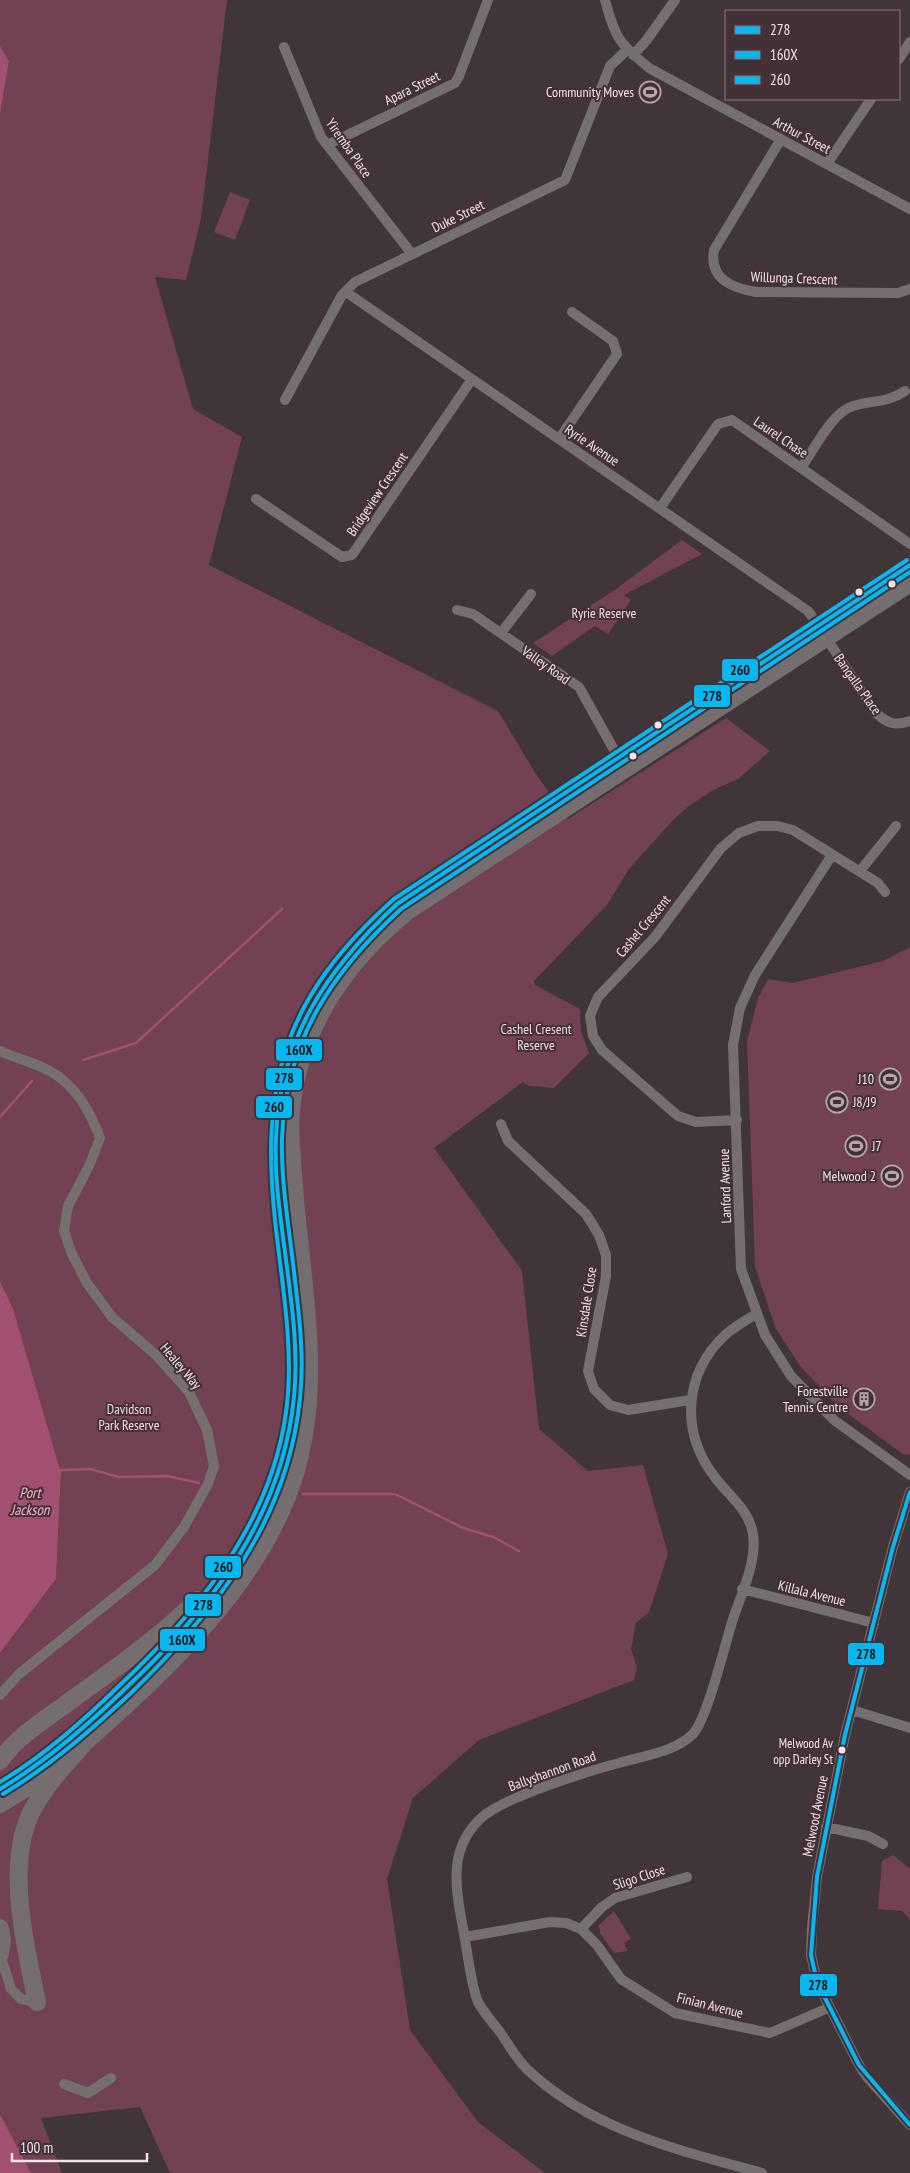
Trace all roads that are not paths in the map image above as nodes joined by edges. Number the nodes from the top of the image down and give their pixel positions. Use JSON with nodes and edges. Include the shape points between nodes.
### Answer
{"nodes":[{"id":1,"x":488,"y":0,"type":"edge"},
{"id":2,"x":606,"y":0,"type":"edge"},
{"id":3,"x":675,"y":0,"type":"edge"},
{"id":4,"x":910,"y":42,"type":"edge"},
{"id":5,"x":284,"y":47,"type":"dead end"},
{"id":6,"x":630,"y":52,"type":"junction"},
{"id":7,"x":900,"y":57,"type":"edge"},
{"id":8,"x":870,"y":100,"type":"edge"},
{"id":9,"x":781,"y":140,"type":"junction"},
{"id":10,"x":327,"y":145,"type":"junction"},
{"id":11,"x":827,"y":164,"type":"junction"},
{"id":12,"x":910,"y":209,"type":"edge"},
{"id":13,"x":412,"y":254,"type":"junction"},
{"id":14,"x":910,"y":290,"type":"edge"},
{"id":15,"x":346,"y":292,"type":"junction"},
{"id":16,"x":572,"y":312,"type":"dead end"},
{"id":17,"x":472,"y":379,"type":"junction"},
{"id":18,"x":905,"y":391,"type":"dead end"},
{"id":19,"x":285,"y":400,"type":"dead end"},
{"id":20,"x":559,"y":439,"type":"junction"},
{"id":21,"x":801,"y":468,"type":"junction"},
{"id":22,"x":256,"y":499,"type":"dead end"},
{"id":23,"x":660,"y":508,"type":"junction"},
{"id":24,"x":910,"y":544,"type":"edge"},
{"id":25,"x":910,"y":564,"type":"edge"},
{"id":26,"x":910,"y":583,"type":"edge"},
{"id":27,"x":531,"y":594,"type":"dead end"},
{"id":28,"x":457,"y":610,"type":"dead end"},
{"id":29,"x":822,"y":632,"type":"junction"},
{"id":30,"x":501,"y":633,"type":"junction"},
{"id":31,"x":910,"y":721,"type":"edge"},
{"id":32,"x":622,"y":764,"type":"junction"},
{"id":33,"x":896,"y":826,"type":"dead end"},
{"id":34,"x":832,"y":854,"type":"junction"},
{"id":35,"x":860,"y":872,"type":"junction"},
{"id":36,"x":885,"y":892,"type":"dead end"},
{"id":37,"x":0,"y":1050,"type":"edge"},
{"id":38,"x":737,"y":1120,"type":"junction"},
{"id":39,"x":501,"y":1124,"type":"dead end"},
{"id":40,"x":756,"y":1314,"type":"junction"},
{"id":41,"x":690,"y":1400,"type":"junction"},
{"id":42,"x":910,"y":1474,"type":"edge"},
{"id":43,"x":910,"y":1492,"type":"edge"},
{"id":44,"x":235,"y":1562,"type":"junction"},
{"id":45,"x":742,"y":1589,"type":"junction"},
{"id":46,"x":874,"y":1623,"type":"junction"},
{"id":47,"x":0,"y":1695,"type":"edge"},
{"id":48,"x":852,"y":1710,"type":"junction"},
{"id":49,"x":910,"y":1728,"type":"edge"},
{"id":50,"x":86,"y":1742,"type":"junction"},
{"id":51,"x":0,"y":1761,"type":"edge"},
{"id":52,"x":29,"y":1778,"type":"junction"},
{"id":53,"x":0,"y":1789,"type":"edge"},
{"id":54,"x":0,"y":1804,"type":"edge"},
{"id":55,"x":826,"y":1827,"type":"junction"},
{"id":56,"x":882,"y":1844,"type":"dead end"},
{"id":57,"x":687,"y":1877,"type":"dead end"},
{"id":58,"x":0,"y":1928,"type":"edge"},
{"id":59,"x":581,"y":1929,"type":"junction"},
{"id":60,"x":465,"y":1937,"type":"junction"},
{"id":61,"x":0,"y":1954,"type":"edge"},
{"id":62,"x":37,"y":2002,"type":"joint"},
{"id":63,"x":828,"y":2008,"type":"junction"},
{"id":64,"x":111,"y":2078,"type":"dead end"},
{"id":65,"x":64,"y":2084,"type":"dead end"},
{"id":66,"x":910,"y":2125,"type":"edge"},
{"id":67,"x":762,"y":2173,"type":"edge"}],
"edges":[{"from":1,"to":10,"type":"street","name":"Apara Street","via":[[460,76],[454,83]]},
{"from":2,"to":6,"type":"street","name":"Arthur Street","via":[[616,35]]},
{"from":3,"to":6,"type":"street","name":"Duke Street","via":[[646,41]]},
{"from":4,"to":7,"type":"street"},
{"from":5,"to":10,"type":"street","name":"Yiremba Place"},
{"from":6,"to":9,"type":"street","name":"Arthur Street","via":[[649,68]]},
{"from":6,"to":13,"type":"street","name":"Duke Street","via":[[610,66],[566,180]]},
{"from":8,"to":11,"type":"street"},
{"from":9,"to":11,"type":"street","name":"Arthur Street"},
{"from":9,"to":14,"type":"street","name":"Willunga Crescent","via":[[714,250],[712,263],[718,275],[742,290],[756,292],[898,293]]},
{"from":10,"to":13,"type":"street","name":"Yiremba Place"},
{"from":11,"to":12,"type":"street","name":"Arthur Street"},
{"from":13,"to":15,"type":"street","name":"Duke Street","via":[[355,282]]},
{"from":15,"to":17,"type":"street","name":"Ryrie Avenue"},
{"from":15,"to":19,"type":"street","name":"Duke Street"},
{"from":16,"to":20,"type":"street","via":[[613,341],[617,354]]},
{"from":17,"to":20,"type":"street","name":"Ryrie Avenue"},
{"from":17,"to":22,"type":"street","name":"Bridgeview Crescent","via":[[352,555],[342,557]]},
{"from":18,"to":21,"type":"street","via":[[893,400],[845,409]]},
{"from":20,"to":23,"type":"street","name":"Ryrie Avenue"},
{"from":21,"to":23,"type":"street","name":"Laurel Chase","via":[[732,420],[718,424]]},
{"from":21,"to":24,"type":"street","name":"Laurel Chase"},
{"from":23,"to":29,"type":"street","name":"Ryrie Avenue","via":[[808,611]]},
{"from":25,"to":29,"type":"highway"},
{"from":26,"to":29,"type":"highway"},
{"from":27,"to":30,"type":"street"},
{"from":28,"to":30,"type":"street","name":"Valley Road","via":[[473,614]]},
{"from":29,"to":31,"type":"street","name":"Bangalla Place","via":[[876,713],[886,722],[899,724]]},
{"from":29,"to":32,"type":"highway"},
{"from":30,"to":32,"type":"street","name":"Valley Road","via":[[579,687]]},
{"from":32,"to":44,"type":"highway","via":[[397,904],[351,946],[311,1004],[287,1065],[276,1138],[295,1359],[294,1399],[277,1480],[265,1509]]},
{"from":32,"to":50,"type":"highway","via":[[389,926],[369,944],[340,981],[320,1014],[295,1082],[291,1111],[295,1204],[310,1360],[310,1397],[295,1472],[278,1516],[218,1612],[136,1697]]},
{"from":33,"to":35,"type":"street"},
{"from":34,"to":35,"type":"street","name":"Cashel Crescent"},
{"from":34,"to":38,"type":"street","name":"Lanford Avenue","via":[[755,975],[740,1008],[733,1045]]},
{"from":34,"to":38,"type":"street","name":"Cashel Crescent","via":[[793,830],[777,826],[758,826],[739,833],[721,848],[655,937],[598,997],[590,1016],[593,1036],[602,1050],[678,1116],[696,1122]]},
{"from":35,"to":36,"type":"street","name":"Cashel Crescent","via":[[878,883]]},
{"from":37,"to":47,"type":"street","name":"Healey Way","via":[[50,1071],[71,1087],[91,1113],[100,1138],[68,1206],[64,1231],[71,1252],[87,1283],[112,1317],[156,1355],[189,1392],[207,1430],[214,1466],[208,1484],[184,1527],[155,1565],[20,1674]]},
{"from":38,"to":40,"type":"street","name":"Lanford Avenue","via":[[741,1269]]},
{"from":39,"to":41,"type":"street","name":"Kinsdale Close","via":[[508,1141],[586,1214],[606,1255],[606,1276],[588,1371],[594,1390],[610,1405],[628,1410]]},
{"from":40,"to":41,"type":"street","name":"Ballyshannon Road","via":[[726,1333],[709,1353]]},
{"from":40,"to":42,"type":"street","name":"Lanford Avenue","via":[[791,1376],[834,1420]]},
{"from":41,"to":45,"type":"street","name":"Ballyshannon Road","via":[[692,1424],[704,1461],[742,1507],[751,1526],[754,1541],[752,1558]]},
{"from":43,"to":46,"type":"street","name":"Melwood Avenue"},
{"from":44,"to":51,"type":"highway","via":[[151,1642],[30,1730]]},
{"from":44,"to":52,"type":"highway","via":[[185,1630]]},
{"from":45,"to":46,"type":"street","name":"Killala Avenue"},
{"from":45,"to":60,"type":"street","name":"Ballyshannon Road","via":[[696,1732],[678,1746],[600,1768],[506,1802],[482,1816],[466,1836],[456,1861],[455,1884]]},
{"from":46,"to":48,"type":"street","name":"Melwood Avenue"},
{"from":48,"to":49,"type":"street"},
{"from":48,"to":55,"type":"street","name":"Melwood Avenue"},
{"from":50,"to":52,"type":"highway"},
{"from":50,"to":62,"type":"highway","via":[[44,1790],[33,1808],[20,1848],[19,1886]]},
{"from":52,"to":53,"type":"highway"},
{"from":52,"to":54,"type":"highway"},
{"from":55,"to":56,"type":"street","via":[[868,1836]]},
{"from":55,"to":63,"type":"street","name":"Melwood Avenue","via":[[817,1877],[812,1955],[817,1982]]},
{"from":57,"to":59,"type":"street","name":"Sligo Close","via":[[615,1898]]},
{"from":58,"to":61,"type":"highway"},
{"from":59,"to":60,"type":"street","via":[[566,1923],[550,1922]]},
{"from":59,"to":63,"type":"street","name":"Finian Avenue","via":[[621,1979],[675,2013],[770,2033]]},
{"from":60,"to":67,"type":"street","name":"Ballyshannon Road","via":[[477,2000],[527,2070],[567,2102],[644,2140]]},
{"from":61,"to":62,"type":"street","via":[[11,1989],[21,1999]]},
{"from":63,"to":66,"type":"street","name":"Melwood Avenue","via":[[867,2077]]},
{"from":64,"to":65,"type":"street","via":[[88,2093]]}]}
